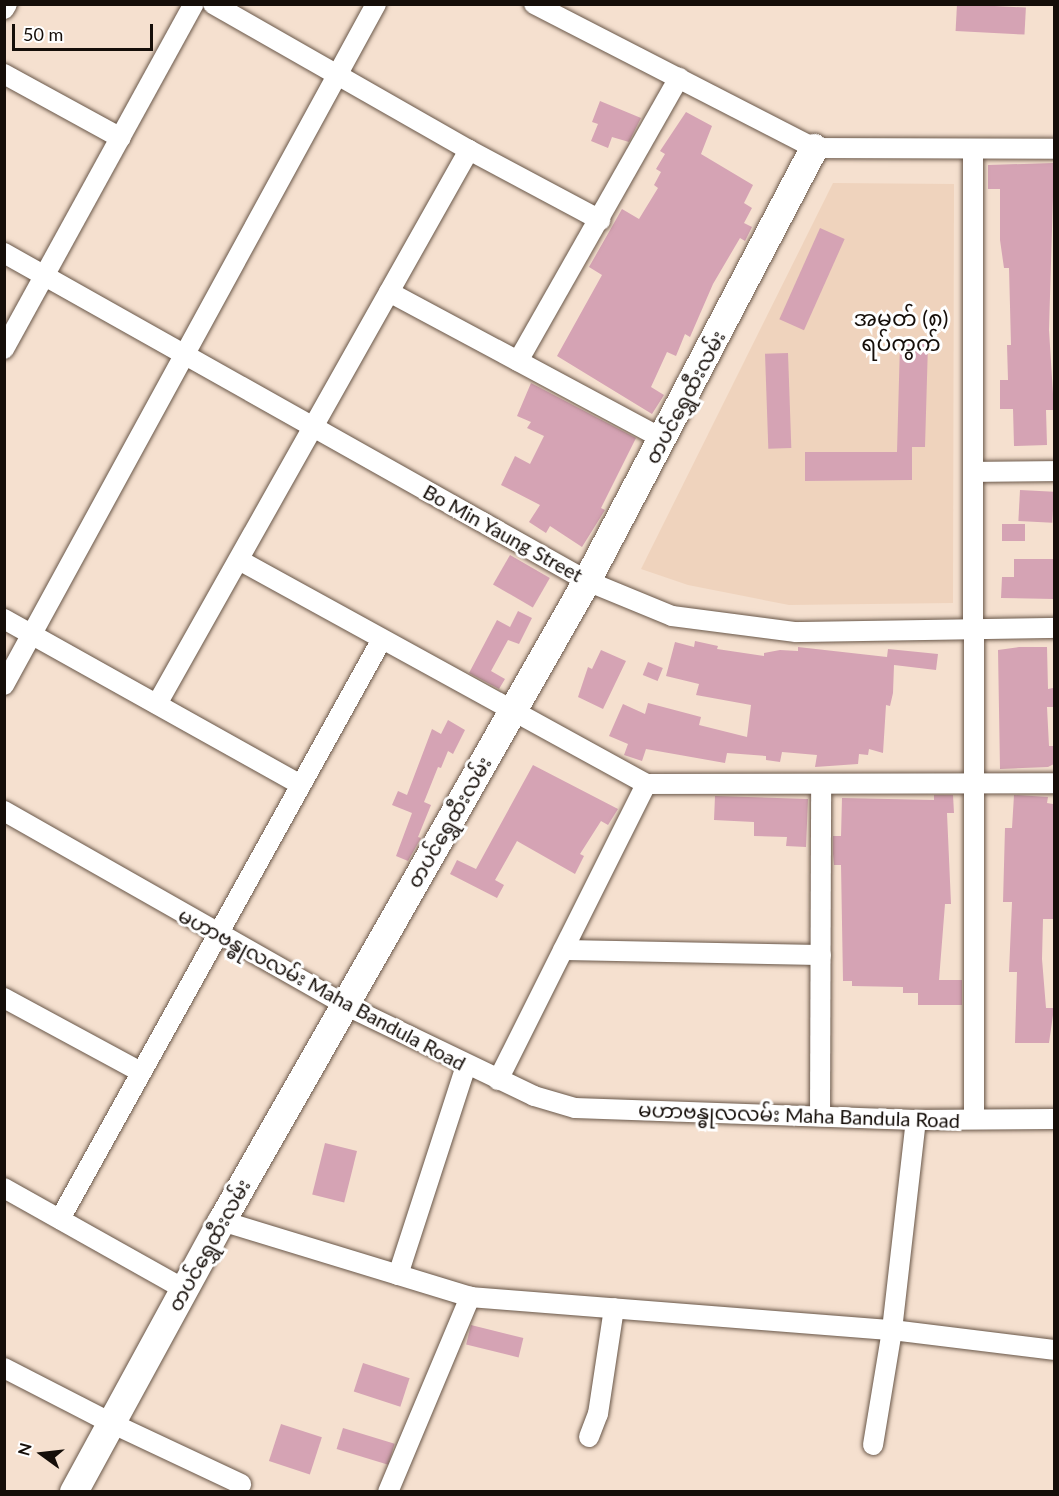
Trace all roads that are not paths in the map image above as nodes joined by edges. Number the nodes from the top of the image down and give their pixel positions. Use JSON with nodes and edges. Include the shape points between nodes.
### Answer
{"nodes":[{"id":1,"x":7,"y":4,"type":"edge"},
{"id":2,"x":194,"y":4,"type":"edge"},
{"id":3,"x":213,"y":4,"type":"edge"},
{"id":4,"x":376,"y":4,"type":"edge"},
{"id":5,"x":534,"y":4,"type":"edge"},
{"id":6,"x":4,"y":9,"type":"edge"},
{"id":7,"x":4,"y":74,"type":"edge"},
{"id":8,"x":339,"y":75,"type":"junction"},
{"id":9,"x":679,"y":78,"type":"junction"},
{"id":10,"x":121,"y":138,"type":"junction"},
{"id":11,"x":814,"y":148,"type":"junction"},
{"id":12,"x":1054,"y":149,"type":"edge"},
{"id":13,"x":469,"y":150,"type":"junction"},
{"id":14,"x":973,"y":151,"type":"junction"},
{"id":15,"x":600,"y":220,"type":"junction"},
{"id":16,"x":4,"y":253,"type":"edge"},
{"id":17,"x":45,"y":276,"type":"junction"},
{"id":18,"x":389,"y":292,"type":"junction"},
{"id":19,"x":4,"y":349,"type":"edge"},
{"id":20,"x":187,"y":356,"type":"junction"},
{"id":21,"x":518,"y":361,"type":"junction"},
{"id":22,"x":314,"y":426,"type":"junction"},
{"id":23,"x":663,"y":440,"type":"junction"},
{"id":24,"x":1054,"y":471,"type":"edge"},
{"id":25,"x":975,"y":472,"type":"junction"},
{"id":26,"x":239,"y":560,"type":"junction"},
{"id":27,"x":587,"y":581,"type":"junction"},
{"id":28,"x":4,"y":619,"type":"edge"},
{"id":29,"x":1054,"y":628,"type":"edge"},
{"id":30,"x":976,"y":629,"type":"junction"},
{"id":31,"x":33,"y":634,"type":"junction"},
{"id":32,"x":382,"y":639,"type":"junction"},
{"id":33,"x":4,"y":685,"type":"edge"},
{"id":34,"x":157,"y":704,"type":"junction"},
{"id":35,"x":512,"y":711,"type":"junction"},
{"id":36,"x":1054,"y":783,"type":"edge"},
{"id":37,"x":646,"y":784,"type":"junction"},
{"id":38,"x":974,"y":784,"type":"junction"},
{"id":39,"x":301,"y":785,"type":"junction"},
{"id":40,"x":821,"y":787,"type":"junction"},
{"id":41,"x":4,"y":811,"type":"edge"},
{"id":42,"x":218,"y":934,"type":"junction"},
{"id":43,"x":563,"y":950,"type":"junction"},
{"id":44,"x":820,"y":955,"type":"junction"},
{"id":45,"x":7,"y":1005,"type":"edge"},
{"id":46,"x":345,"y":1005,"type":"junction"},
{"id":47,"x":466,"y":1066,"type":"junction"},
{"id":48,"x":141,"y":1072,"type":"junction"},
{"id":49,"x":498,"y":1080,"type":"junction"},
{"id":50,"x":820,"y":1116,"type":"junction"},
{"id":51,"x":974,"y":1119,"type":"junction"},
{"id":52,"x":1054,"y":1119,"type":"edge"},
{"id":53,"x":916,"y":1120,"type":"junction"},
{"id":54,"x":4,"y":1188,"type":"edge"},
{"id":55,"x":60,"y":1219,"type":"junction"},
{"id":56,"x":222,"y":1221,"type":"junction"},
{"id":57,"x":398,"y":1275,"type":"junction"},
{"id":58,"x":183,"y":1289,"type":"junction"},
{"id":59,"x":470,"y":1297,"type":"junction"},
{"id":60,"x":614,"y":1308,"type":"junction"},
{"id":61,"x":892,"y":1330,"type":"junction"},
{"id":62,"x":1054,"y":1350,"type":"edge"},
{"id":63,"x":4,"y":1368,"type":"edge"},
{"id":64,"x":109,"y":1422,"type":"junction"},
{"id":65,"x":589,"y":1437,"type":"dead end"},
{"id":66,"x":873,"y":1445,"type":"dead end"},
{"id":67,"x":242,"y":1484,"type":"dead end"},
{"id":68,"x":74,"y":1491,"type":"edge"},
{"id":69,"x":388,"y":1491,"type":"edge"}],
"edges":[{"from":1,"to":6,"type":"street"},
{"from":2,"to":10,"type":"street"},
{"from":3,"to":8,"type":"street"},
{"from":4,"to":8,"type":"street"},
{"from":5,"to":9,"type":"street"},
{"from":7,"to":10,"type":"street"},
{"from":8,"to":13,"type":"street"},
{"from":8,"to":20,"type":"street"},
{"from":9,"to":11,"type":"street"},
{"from":9,"to":15,"type":"street"},
{"from":10,"to":17,"type":"street"},
{"from":11,"to":14,"type":"street"},
{"from":11,"to":23,"type":"street","name":"တပင်ရွှေထီးလမ်း"},
{"from":12,"to":14,"type":"street"},
{"from":13,"to":15,"type":"street"},
{"from":13,"to":18,"type":"street"},
{"from":14,"to":25,"type":"street"},
{"from":15,"to":21,"type":"street"},
{"from":16,"to":17,"type":"street","name":"Bo Min Yaung Street"},
{"from":17,"to":19,"type":"street"},
{"from":17,"to":20,"type":"street","name":"Bo Min Yaung Street"},
{"from":18,"to":21,"type":"street"},
{"from":18,"to":22,"type":"street"},
{"from":20,"to":22,"type":"street","name":"Bo Min Yaung Street"},
{"from":20,"to":31,"type":"street"},
{"from":21,"to":23,"type":"street"},
{"from":22,"to":26,"type":"street"},
{"from":22,"to":27,"type":"street","name":"Bo Min Yaung Street"},
{"from":23,"to":27,"type":"street","name":"တပင်ရွှေထီးလမ်း"},
{"from":24,"to":25,"type":"street"},
{"from":25,"to":30,"type":"street"},
{"from":26,"to":32,"type":"street"},
{"from":26,"to":34,"type":"street"},
{"from":27,"to":30,"type":"street","name":"Bo Min Yaung Street","via":[[672,616],[784,630]]},
{"from":27,"to":35,"type":"street","name":"တပင်ရွှေထီးလမ်း"},
{"from":28,"to":31,"type":"street"},
{"from":29,"to":30,"type":"street","name":"Bo Min Yaung Street"},
{"from":30,"to":38,"type":"street"},
{"from":31,"to":33,"type":"street"},
{"from":31,"to":34,"type":"street"},
{"from":32,"to":35,"type":"street"},
{"from":32,"to":39,"type":"street"},
{"from":34,"to":39,"type":"street"},
{"from":35,"to":37,"type":"street"},
{"from":35,"to":46,"type":"street","name":"တပင်ရွှေထီးလမ်း"},
{"from":36,"to":38,"type":"street"},
{"from":37,"to":40,"type":"street"},
{"from":37,"to":43,"type":"street"},
{"from":38,"to":40,"type":"street"},
{"from":38,"to":51,"type":"street"},
{"from":39,"to":42,"type":"street"},
{"from":40,"to":44,"type":"street"},
{"from":41,"to":42,"type":"street","name":"မဟာဗန္ဓုလလမ်း Maha Bandula Road"},
{"from":42,"to":46,"type":"street","name":"မဟာဗန္ဓုလလမ်း Maha Bandula Road"},
{"from":42,"to":48,"type":"street"},
{"from":43,"to":44,"type":"street"},
{"from":43,"to":49,"type":"street"},
{"from":44,"to":50,"type":"street"},
{"from":45,"to":48,"type":"street"},
{"from":46,"to":47,"type":"street","name":"မဟာဗန္ဓုလလမ်း Maha Bandula Road"},
{"from":46,"to":56,"type":"street","name":"တပင်ရွှေထီးလမ်း"},
{"from":47,"to":49,"type":"street","name":"မဟာဗန္ဓုလလမ်း Maha Bandula Road"},
{"from":47,"to":57,"type":"street"},
{"from":48,"to":55,"type":"street"},
{"from":49,"to":50,"type":"street","name":"မဟာဗန္ဓုလလမ်း Maha Bandula Road","via":[[575,1108]]},
{"from":50,"to":53,"type":"street","name":"မဟာဗန္ဓုလလမ်း Maha Bandula Road"},
{"from":51,"to":52,"type":"street","name":"မဟာဗန္ဓုလလမ်း Maha Bandula Road"},
{"from":51,"to":53,"type":"street","name":"မဟာဗန္ဓုလလမ်း Maha Bandula Road"},
{"from":53,"to":61,"type":"street"},
{"from":54,"to":55,"type":"street"},
{"from":55,"to":58,"type":"street"},
{"from":56,"to":57,"type":"street"},
{"from":56,"to":58,"type":"street","name":"တပင်ရွှေထီးလမ်း"},
{"from":57,"to":59,"type":"street"},
{"from":58,"to":64,"type":"street","name":"တပင်ရွှေထီးလမ်း"},
{"from":59,"to":60,"type":"street"},
{"from":59,"to":69,"type":"street"},
{"from":60,"to":61,"type":"street"},
{"from":60,"to":65,"type":"street","via":[[598,1414]]},
{"from":61,"to":62,"type":"street"},
{"from":61,"to":66,"type":"street"},
{"from":63,"to":64,"type":"street"},
{"from":64,"to":67,"type":"street"},
{"from":64,"to":68,"type":"street","name":"တပင်ရွှေထီးလမ်း"}]}
